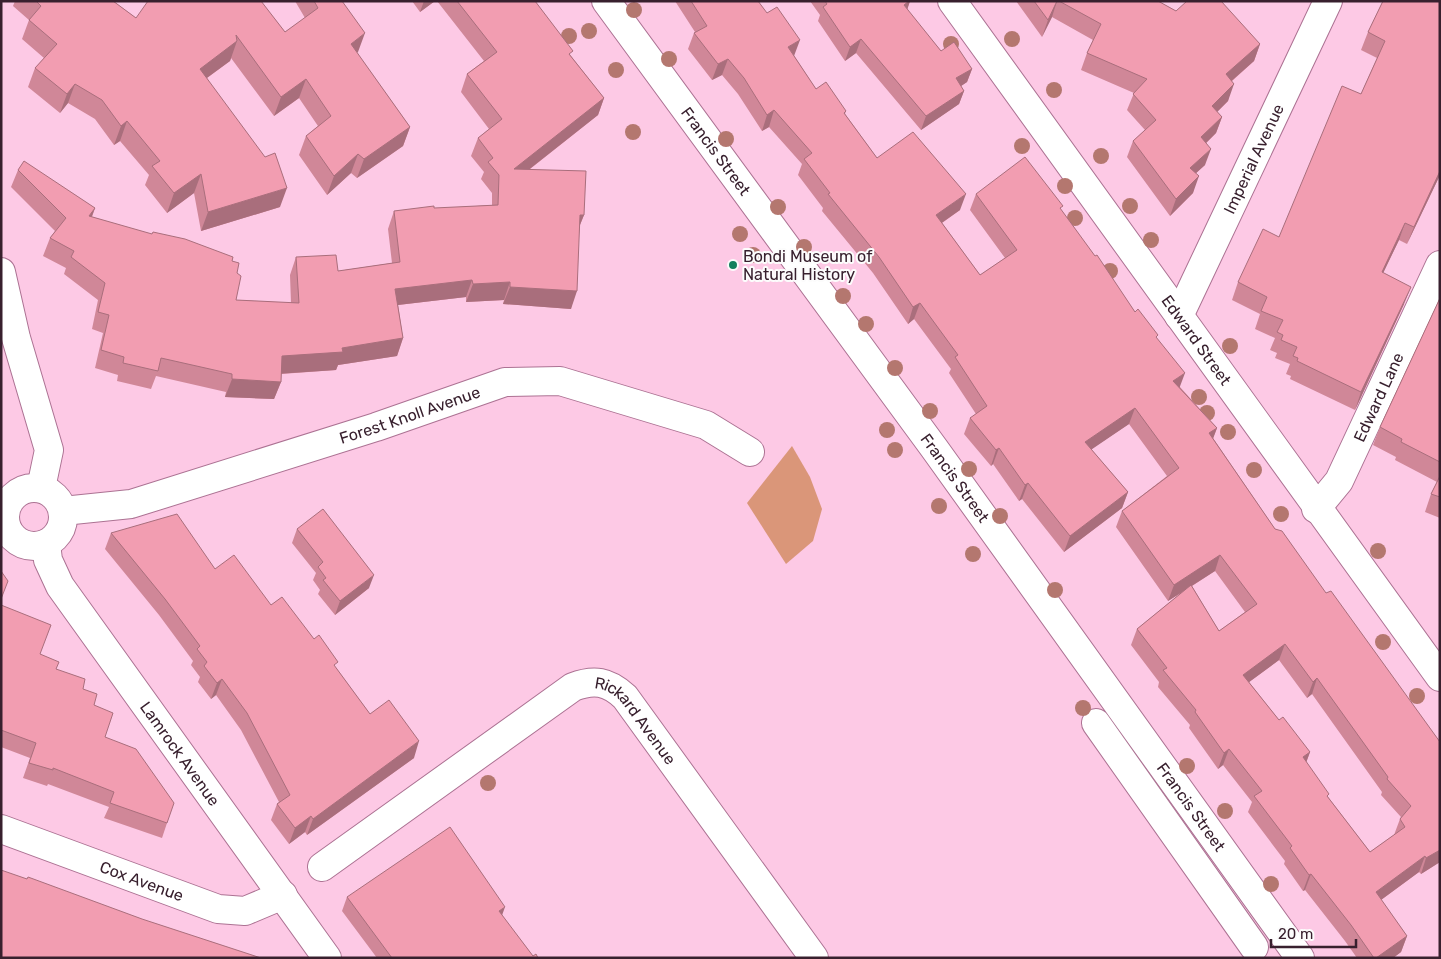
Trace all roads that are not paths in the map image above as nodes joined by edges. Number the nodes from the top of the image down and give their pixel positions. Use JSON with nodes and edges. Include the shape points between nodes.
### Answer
{"nodes":[{"id":1,"x":606,"y":1,"type":"edge"},
{"id":2,"x":952,"y":1,"type":"edge"},
{"id":3,"x":1328,"y":1,"type":"edge"},
{"id":4,"x":1,"y":272,"type":"edge"},
{"id":5,"x":1437,"y":276,"type":"edge"},
{"id":6,"x":1178,"y":316,"type":"junction"},
{"id":7,"x":750,"y":452,"type":"dead end"},
{"id":8,"x":41,"y":488,"type":"junction"},
{"id":9,"x":4,"y":505,"type":"edge"},
{"id":10,"x":1316,"y":509,"type":"junction"},
{"id":11,"x":63,"y":511,"type":"junction"},
{"id":12,"x":46,"y":544,"type":"junction"},
{"id":13,"x":1440,"y":677,"type":"edge"},
{"id":14,"x":1096,"y":723,"type":"dead end"},
{"id":15,"x":1,"y":829,"type":"edge"},
{"id":16,"x":322,"y":867,"type":"dead end"},
{"id":17,"x":283,"y":895,"type":"junction"},
{"id":18,"x":1280,"y":930,"type":"junction"},
{"id":19,"x":1246,"y":952,"type":"edge"},
{"id":20,"x":327,"y":958,"type":"edge"},
{"id":21,"x":814,"y":958,"type":"edge"},
{"id":22,"x":1300,"y":958,"type":"edge"}],
"edges":[{"from":1,"to":18,"type":"street","name":"Francis Street","via":[[934,448]]},
{"from":2,"to":6,"type":"street","name":"Edward Street"},
{"from":3,"to":6,"type":"street","name":"Imperial Avenue"},
{"from":4,"to":8,"type":"street","via":[[16,338],[49,450]]},
{"from":5,"to":10,"type":"street","name":"Edward Lane","via":[[1339,481]]},
{"from":6,"to":10,"type":"street","name":"Edward Street"},
{"from":7,"to":11,"type":"street","name":"Forest Knoll Avenue","via":[[706,425],[560,381],[505,382],[376,427],[131,504]]},
{"from":8,"to":9,"type":"street","via":[[27,488]]},
{"from":8,"to":11,"type":"street","via":[[55,496]]},
{"from":9,"to":12,"type":"street","via":[[6,523],[14,538],[29,546]]},
{"from":10,"to":13,"type":"street","name":"Edward Street"},
{"from":11,"to":12,"type":"street","via":[[61,530]]},
{"from":12,"to":17,"type":"street","name":"Lamrock Avenue","via":[[48,560],[60,586]]},
{"from":14,"to":19,"type":"street","name":"Francis Street"},
{"from":15,"to":17,"type":"street","name":"Cox Avenue","via":[[218,909],[245,911]]},
{"from":16,"to":21,"type":"street","name":"Rickard Avenue","via":[[573,687],[601,681],[625,697]]},
{"from":17,"to":20,"type":"street","name":"Lamrock Avenue"},
{"from":18,"to":19,"type":"street"},
{"from":18,"to":22,"type":"street","name":"Francis Street"}]}
